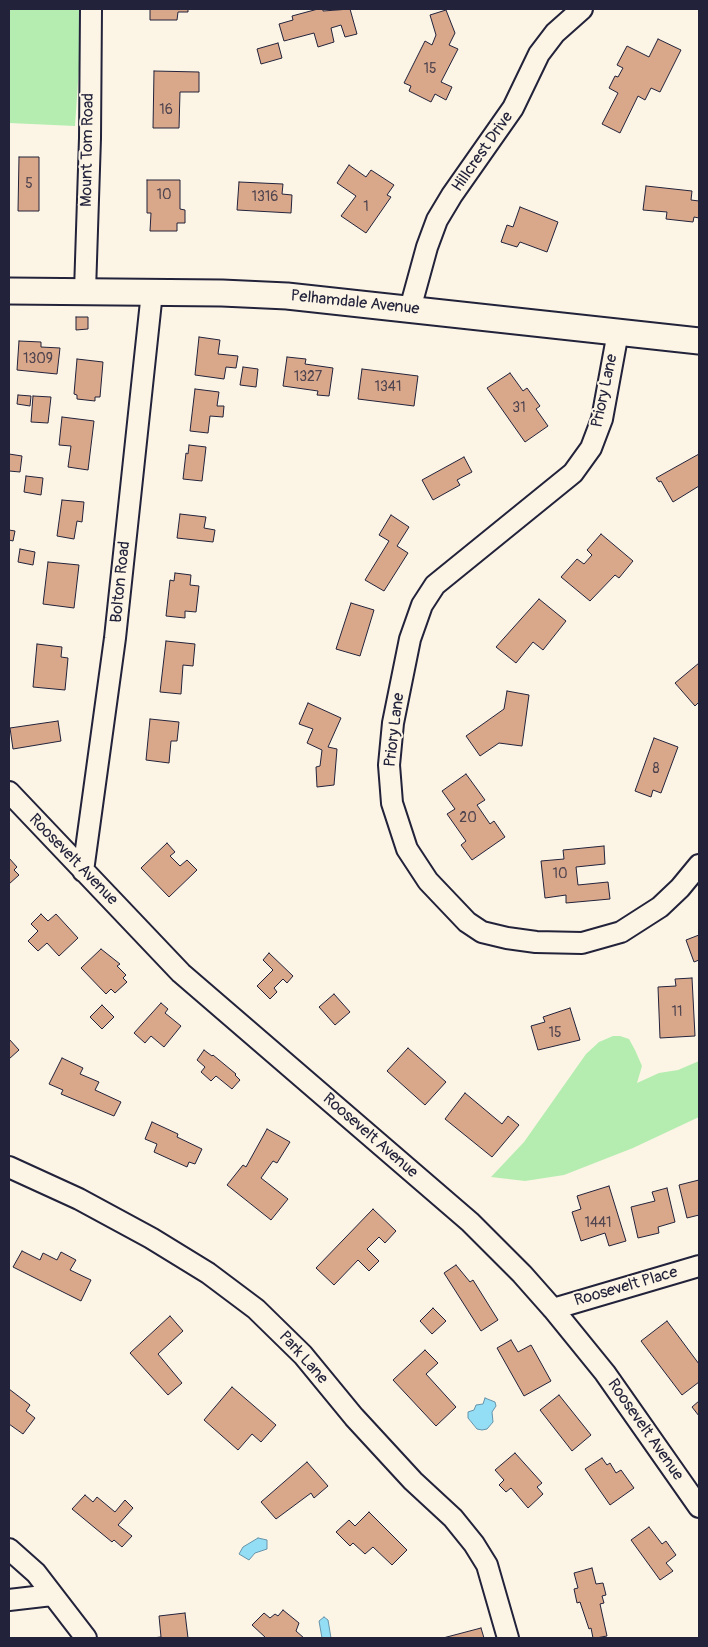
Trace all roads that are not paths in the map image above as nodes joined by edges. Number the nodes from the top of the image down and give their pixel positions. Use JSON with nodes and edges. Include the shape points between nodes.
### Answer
{"nodes":[{"id":1,"x":90,"y":9,"type":"edge"},
{"id":2,"x":582,"y":9,"type":"edge"},
{"id":3,"x":9,"y":291,"type":"edge"},
{"id":4,"x":84,"y":291,"type":"junction"},
{"id":5,"x":152,"y":292,"type":"junction"},
{"id":6,"x":410,"y":309,"type":"junction"},
{"id":7,"x":618,"y":332,"type":"junction"},
{"id":8,"x":699,"y":341,"type":"edge"},
{"id":9,"x":9,"y":792,"type":"edge"},
{"id":10,"x":699,"y":865,"type":"edge"},
{"id":11,"x":83,"y":871,"type":"junction"},
{"id":12,"x":9,"y":1167,"type":"edge"},
{"id":13,"x":699,"y":1266,"type":"edge"},
{"id":14,"x":553,"y":1309,"type":"junction"},
{"id":15,"x":699,"y":1507,"type":"edge"},
{"id":16,"x":9,"y":1549,"type":"edge"},
{"id":17,"x":52,"y":1596,"type":"junction"},
{"id":18,"x":9,"y":1600,"type":"edge"},
{"id":19,"x":86,"y":1638,"type":"edge"},
{"id":20,"x":508,"y":1638,"type":"edge"}],
"edges":[{"from":1,"to":4,"type":"street","name":"Mount Tom Road","via":[[90,138]]},
{"from":2,"to":6,"type":"street","name":"Hillcrest Drive","via":[[540,54],[514,108],[437,220]]},
{"from":3,"to":4,"type":"street","name":"Pelhamdale Avenue"},
{"from":4,"to":5,"type":"street","name":"Pelhamdale Avenue"},
{"from":5,"to":6,"type":"street","name":"Pelhamdale Avenue","via":[[287,296]]},
{"from":5,"to":11,"type":"street","name":"Bolton Road","via":[[115,638]]},
{"from":6,"to":7,"type":"street","name":"Pelhamdale Avenue"},
{"from":7,"to":8,"type":"street","name":"Pelhamdale Avenue"},
{"from":7,"to":10,"type":"street","name":"Priory Lane","via":[[602,418],[591,448],[573,473],[436,585],[422,605],[410,639],[393,723],[389,765],[392,803],[407,849],[432,886],[454,911],[474,927],[507,938],[582,944],[621,932],[660,907]]},
{"from":9,"to":11,"type":"street","name":"Roosevelt Avenue"},
{"from":11,"to":14,"type":"street","name":"Roosevelt Avenue","via":[[181,973],[470,1222]]},
{"from":12,"to":20,"type":"street","name":"Park Lane","via":[[79,1199],[151,1238],[208,1272],[256,1309],[303,1355],[354,1416],[474,1544],[487,1565]]},
{"from":13,"to":14,"type":"street","name":"Roosevelt Place"},
{"from":14,"to":15,"type":"street","name":"Roosevelt Avenue","via":[[604,1373]]},
{"from":16,"to":17,"type":"street","via":[[36,1573]]},
{"from":17,"to":18,"type":"street"},
{"from":17,"to":19,"type":"street"}]}
